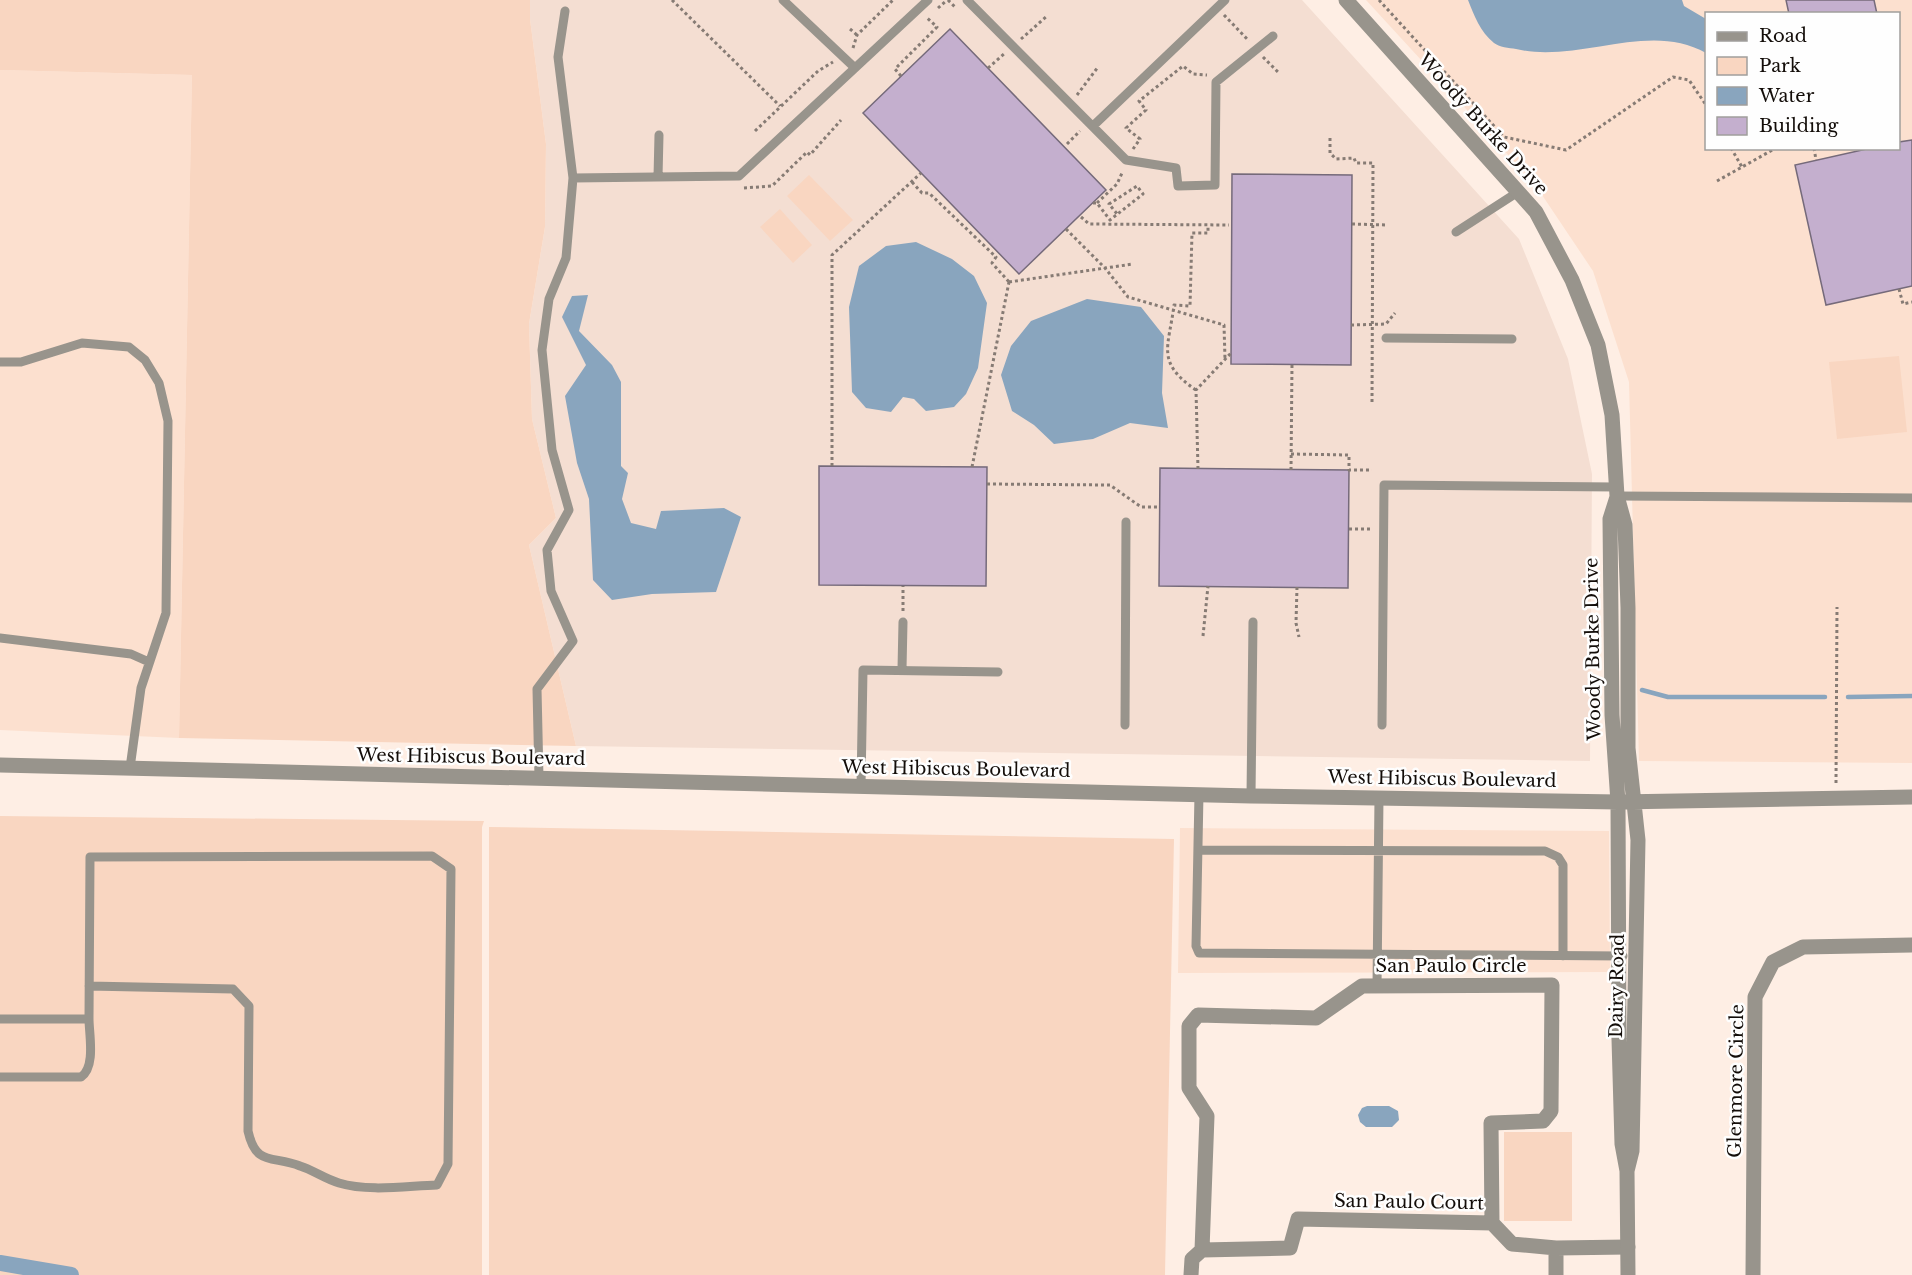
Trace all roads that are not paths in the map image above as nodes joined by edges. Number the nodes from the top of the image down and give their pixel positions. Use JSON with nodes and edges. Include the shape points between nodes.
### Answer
{"nodes":[{"id":1,"x":783,"y":0,"type":"edge"},
{"id":2,"x":928,"y":0,"type":"edge"},
{"id":3,"x":966,"y":0,"type":"edge"},
{"id":4,"x":1225,"y":0,"type":"edge"},
{"id":5,"x":1346,"y":0,"type":"edge"},
{"id":6,"x":564,"y":11,"type":"dead end"},
{"id":7,"x":1273,"y":36,"type":"dead end"},
{"id":8,"x":855,"y":68,"type":"junction"},
{"id":9,"x":1093,"y":126,"type":"junction"},
{"id":10,"x":659,"y":135,"type":"dead end"},
{"id":11,"x":658,"y":177,"type":"junction"},
{"id":12,"x":573,"y":178,"type":"junction"},
{"id":13,"x":1518,"y":192,"type":"junction"},
{"id":14,"x":1456,"y":232,"type":"dead end"},
{"id":15,"x":1386,"y":338,"type":"dead end"},
{"id":16,"x":1512,"y":339,"type":"dead end"},
{"id":17,"x":0,"y":362,"type":"edge"},
{"id":18,"x":1617,"y":492,"type":"junction"},
{"id":19,"x":1912,"y":498,"type":"edge"},
{"id":20,"x":1125,"y":522,"type":"dead end"},
{"id":21,"x":903,"y":622,"type":"road end"},
{"id":22,"x":1253,"y":622,"type":"dead end"},
{"id":23,"x":0,"y":638,"type":"edge"},
{"id":24,"x":149,"y":662,"type":"junction"},
{"id":25,"x":902,"y":669,"type":"junction"},
{"id":26,"x":998,"y":672,"type":"dead end"},
{"id":27,"x":1125,"y":725,"type":"dead end"},
{"id":28,"x":1382,"y":725,"type":"dead end"},
{"id":29,"x":0,"y":765,"type":"edge"},
{"id":30,"x":130,"y":768,"type":"junction"},
{"id":31,"x":539,"y":778,"type":"junction"},
{"id":32,"x":861,"y":786,"type":"junction"},
{"id":33,"x":1198,"y":794,"type":"junction"},
{"id":34,"x":1251,"y":796,"type":"junction"},
{"id":35,"x":1379,"y":797,"type":"junction"},
{"id":36,"x":1912,"y":797,"type":"edge"},
{"id":37,"x":1618,"y":802,"type":"junction"},
{"id":38,"x":1635,"y":802,"type":"junction"},
{"id":39,"x":1198,"y":850,"type":"junction"},
{"id":40,"x":1379,"y":850,"type":"junction"},
{"id":41,"x":1912,"y":945,"type":"edge"},
{"id":42,"x":1378,"y":955,"type":"junction"},
{"id":43,"x":1563,"y":956,"type":"junction"},
{"id":44,"x":1618,"y":956,"type":"junction"},
{"id":45,"x":1637,"y":957,"type":"junction"},
{"id":46,"x":89,"y":986,"type":"junction"},
{"id":47,"x":1377,"y":986,"type":"junction"},
{"id":48,"x":0,"y":1019,"type":"edge"},
{"id":49,"x":89,"y":1019,"type":"junction"},
{"id":50,"x":0,"y":1077,"type":"edge"},
{"id":51,"x":1627,"y":1171,"type":"junction"},
{"id":52,"x":1492,"y":1223,"type":"junction"},
{"id":53,"x":1628,"y":1247,"type":"junction"},
{"id":54,"x":1556,"y":1248,"type":"junction"},
{"id":55,"x":1202,"y":1250,"type":"junction"},
{"id":56,"x":1191,"y":1275,"type":"edge"},
{"id":57,"x":1556,"y":1275,"type":"edge"},
{"id":58,"x":1628,"y":1275,"type":"edge"},
{"id":59,"x":1754,"y":1275,"type":"edge"}],
"edges":[{"from":1,"to":8,"type":"lane"},
{"from":2,"to":8,"type":"lane"},
{"from":3,"to":9,"type":"lane"},
{"from":4,"to":9,"type":"lane"},
{"from":5,"to":13,"type":"street","name":"Woody Burke Drive"},
{"from":6,"to":12,"type":"lane","via":[[558,57]]},
{"from":7,"to":9,"type":"lane","via":[[1216,82],[1215,185],[1178,186],[1176,168],[1126,160]]},
{"from":8,"to":11,"type":"lane","via":[[739,176]]},
{"from":10,"to":11,"type":"lane"},
{"from":11,"to":12,"type":"lane"},
{"from":12,"to":31,"type":"lane","via":[[566,258],[549,299],[542,350],[552,450],[569,510],[547,550],[551,591],[573,641],[537,689]]},
{"from":13,"to":14,"type":"lane"},
{"from":13,"to":18,"type":"street","name":"Woody Burke Drive","via":[[1536,212],[1572,280],[1598,345],[1612,415]]},
{"from":15,"to":16,"type":"lane"},
{"from":17,"to":24,"type":"lane","via":[[21,362],[82,343],[129,347],[145,360],[159,383],[168,421],[166,613]]},
{"from":18,"to":19,"type":"lane"},
{"from":18,"to":28,"type":"lane","via":[[1384,485]]},
{"from":18,"to":37,"type":"street","name":"Woody Burke Drive","via":[[1610,530],[1612,715]]},
{"from":18,"to":38,"type":"street","name":"Woody Burke Drive","via":[[1625,525],[1628,748]]},
{"from":20,"to":27,"type":"lane"},
{"from":21,"to":25,"type":"lane"},
{"from":22,"to":34,"type":"lane"},
{"from":23,"to":24,"type":"lane","via":[[131,654]]},
{"from":24,"to":30,"type":"lane","via":[[141,688]]},
{"from":25,"to":26,"type":"lane"},
{"from":25,"to":32,"type":"lane","via":[[863,670]]},
{"from":29,"to":30,"type":"street","name":"West Hibiscus Boulevard"},
{"from":30,"to":31,"type":"street","name":"West Hibiscus Boulevard"},
{"from":31,"to":32,"type":"street","name":"West Hibiscus Boulevard"},
{"from":32,"to":33,"type":"street","name":"West Hibiscus Boulevard"},
{"from":33,"to":34,"type":"street","name":"West Hibiscus Boulevard"},
{"from":33,"to":39,"type":"lane"},
{"from":34,"to":35,"type":"street","name":"West Hibiscus Boulevard"},
{"from":35,"to":37,"type":"street","name":"West Hibiscus Boulevard"},
{"from":35,"to":40,"type":"lane"},
{"from":36,"to":38,"type":"street","name":"West Hibiscus Boulevard"},
{"from":37,"to":38,"type":"street","name":"West Hibiscus Boulevard"},
{"from":37,"to":44,"type":"street","name":"Dairy Road"},
{"from":38,"to":45,"type":"street","name":"Dairy Road"},
{"from":39,"to":40,"type":"lane"},
{"from":39,"to":42,"type":"lane","via":[[1196,946],[1200,953]]},
{"from":40,"to":42,"type":"lane"},
{"from":40,"to":43,"type":"lane","via":[[1553,854],[1563,865]]},
{"from":41,"to":59,"type":"street","name":"Glenmore Circle","via":[[1803,947],[1773,962],[1755,997]]},
{"from":42,"to":43,"type":"lane"},
{"from":42,"to":47,"type":"lane"},
{"from":43,"to":44,"type":"lane"},
{"from":44,"to":45,"type":"lane"},
{"from":44,"to":51,"type":"street","name":"Dairy Road","via":[[1622,1144]]},
{"from":45,"to":51,"type":"street","name":"Dairy Road","via":[[1632,1151]]},
{"from":46,"to":46,"type":"lane","via":[[90,857],[432,856],[451,869],[448,1164],[437,1185],[355,1186],[338,1183],[301,1166],[261,1157],[254,1150],[248,1131],[249,1006],[233,989]]},
{"from":46,"to":49,"type":"lane"},
{"from":47,"to":52,"type":"street","name":"San Paulo Circle","via":[[1552,985],[1551,1111],[1543,1121],[1491,1123]]},
{"from":47,"to":55,"type":"street","name":"San Paulo Circle","via":[[1362,986],[1316,1018],[1198,1015],[1189,1026],[1189,1088],[1207,1116]]},
{"from":48,"to":49,"type":"lane"},
{"from":49,"to":50,"type":"lane","via":[[89,1066],[81,1077]]},
{"from":51,"to":53,"type":"street","name":"Dairy Road"},
{"from":52,"to":54,"type":"street","name":"San Paulo Court","via":[[1512,1244]]},
{"from":52,"to":55,"type":"street","name":"San Paulo Court","via":[[1298,1219],[1290,1248]]},
{"from":53,"to":54,"type":"street","name":"San Paulo Court"},
{"from":53,"to":58,"type":"street","name":"Dairy Road"},
{"from":54,"to":57,"type":"street"},
{"from":55,"to":56,"type":"street","name":"San Paulo Circle","via":[[1192,1259]]}]}
